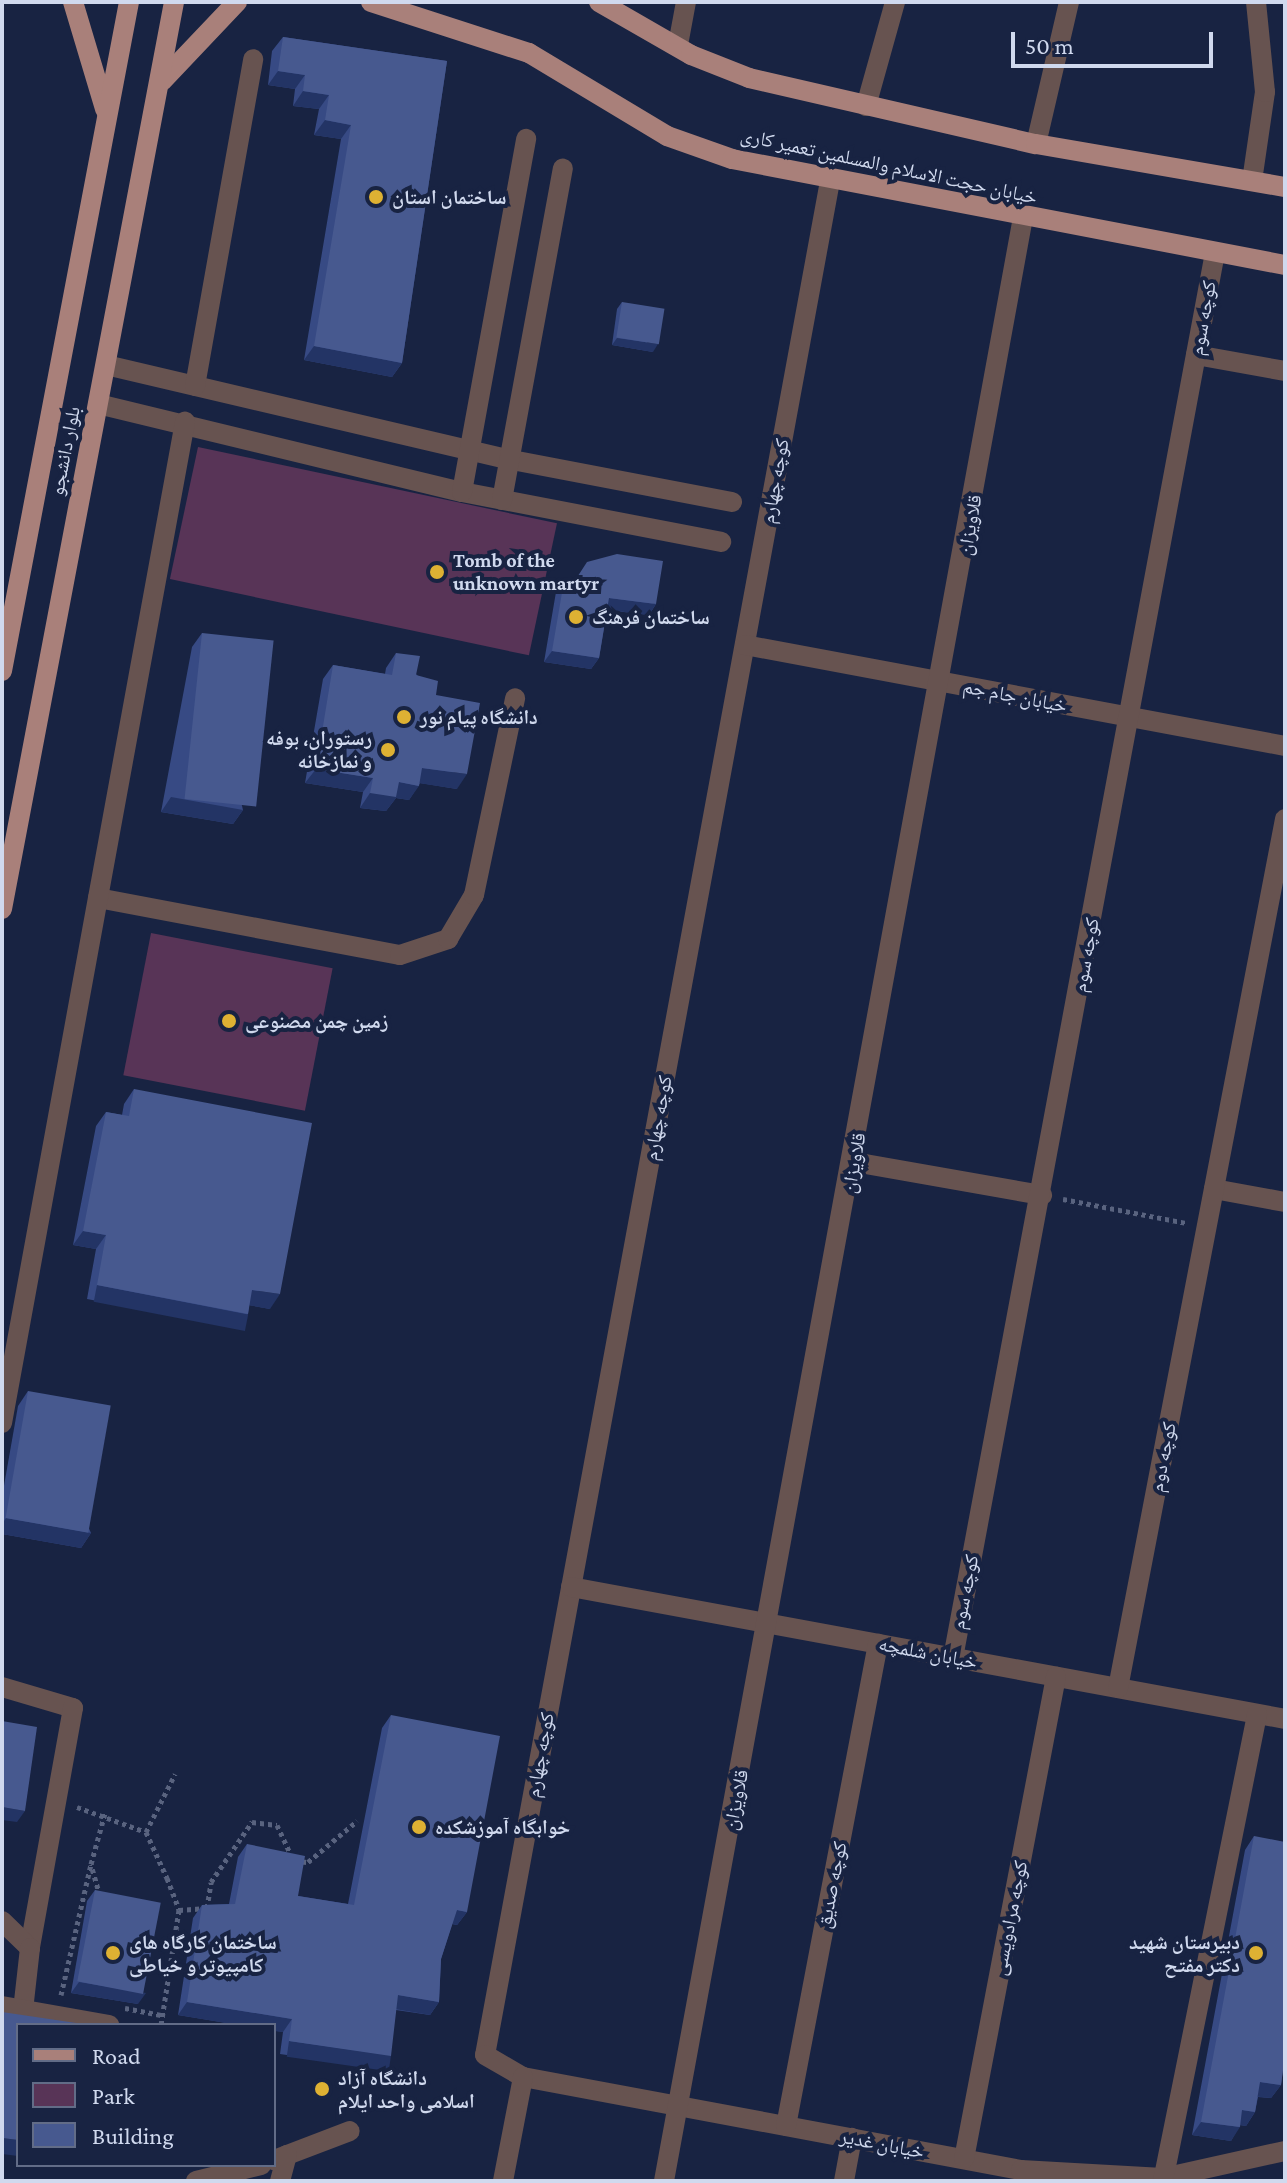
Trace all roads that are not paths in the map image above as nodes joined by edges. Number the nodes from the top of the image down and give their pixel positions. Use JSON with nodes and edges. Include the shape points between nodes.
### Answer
{"nodes":[{"id":1,"x":73,"y":2,"type":"edge"},
{"id":2,"x":129,"y":2,"type":"edge"},
{"id":3,"x":174,"y":2,"type":"edge"},
{"id":4,"x":237,"y":2,"type":"edge"},
{"id":5,"x":371,"y":2,"type":"edge"},
{"id":6,"x":599,"y":2,"type":"edge"},
{"id":7,"x":686,"y":2,"type":"edge"},
{"id":8,"x":895,"y":2,"type":"edge"},
{"id":9,"x":1069,"y":2,"type":"edge"},
{"id":10,"x":1256,"y":2,"type":"edge"},
{"id":11,"x":678,"y":45,"type":"junction"},
{"id":12,"x":253,"y":59,"type":"dead end"},
{"id":13,"x":158,"y":88,"type":"junction"},
{"id":14,"x":866,"y":106,"type":"junction"},
{"id":15,"x":107,"y":118,"type":"junction"},
{"id":16,"x":526,"y":139,"type":"dead end"},
{"id":17,"x":1036,"y":144,"type":"junction"},
{"id":18,"x":563,"y":169,"type":"dead end"},
{"id":19,"x":830,"y":181,"type":"junction"},
{"id":20,"x":1252,"y":181,"type":"junction"},
{"id":21,"x":1285,"y":187,"type":"edge"},
{"id":22,"x":1023,"y":218,"type":"junction"},
{"id":23,"x":1215,"y":252,"type":"junction"},
{"id":24,"x":1285,"y":265,"type":"edge"},
{"id":25,"x":1196,"y":355,"type":"junction"},
{"id":26,"x":106,"y":365,"type":"junction"},
{"id":27,"x":1285,"y":371,"type":"edge"},
{"id":28,"x":195,"y":386,"type":"junction"},
{"id":29,"x":98,"y":404,"type":"junction"},
{"id":30,"x":185,"y":422,"type":"junction"},
{"id":31,"x":470,"y":445,"type":"junction"},
{"id":32,"x":512,"y":460,"type":"junction"},
{"id":33,"x":462,"y":492,"type":"junction"},
{"id":34,"x":502,"y":500,"type":"junction"},
{"id":35,"x":732,"y":502,"type":"dead end"},
{"id":36,"x":721,"y":542,"type":"dead end"},
{"id":37,"x":745,"y":645,"type":"junction"},
{"id":38,"x":2,"y":671,"type":"edge"},
{"id":39,"x":943,"y":683,"type":"junction"},
{"id":40,"x":515,"y":698,"type":"dead end"},
{"id":41,"x":1129,"y":718,"type":"junction"},
{"id":42,"x":1285,"y":746,"type":"edge"},
{"id":43,"x":1285,"y":819,"type":"edge"},
{"id":44,"x":98,"y":898,"type":"junction"},
{"id":45,"x":2,"y":909,"type":"edge"},
{"id":46,"x":854,"y":1162,"type":"junction"},
{"id":47,"x":1214,"y":1189,"type":"junction"},
{"id":48,"x":1042,"y":1195,"type":"junction"},
{"id":49,"x":1285,"y":1202,"type":"edge"},
{"id":50,"x":2,"y":1423,"type":"edge"},
{"id":51,"x":571,"y":1587,"type":"junction"},
{"id":52,"x":769,"y":1624,"type":"junction"},
{"id":53,"x":878,"y":1644,"type":"junction"},
{"id":54,"x":953,"y":1658,"type":"junction"},
{"id":55,"x":1056,"y":1677,"type":"junction"},
{"id":56,"x":2,"y":1687,"type":"edge"},
{"id":57,"x":1118,"y":1688,"type":"junction"},
{"id":58,"x":1257,"y":1714,"type":"junction"},
{"id":59,"x":1285,"y":1719,"type":"edge"},
{"id":60,"x":2,"y":1921,"type":"edge"},
{"id":61,"x":30,"y":1948,"type":"junction"},
{"id":62,"x":2,"y":2006,"type":"edge"},
{"id":63,"x":23,"y":2010,"type":"junction"},
{"id":64,"x":98,"y":2023,"type":"edge"},
{"id":65,"x":485,"y":2055,"type":"joint"},
{"id":66,"x":523,"y":2077,"type":"junction"},
{"id":67,"x":679,"y":2106,"type":"junction"},
{"id":68,"x":786,"y":2126,"type":"junction"},
{"id":69,"x":350,"y":2131,"type":"dead end"},
{"id":70,"x":852,"y":2138,"type":"junction"},
{"id":71,"x":1285,"y":2151,"type":"edge"},
{"id":72,"x":280,"y":2158,"type":"edge"},
{"id":73,"x":964,"y":2159,"type":"junction"},
{"id":74,"x":253,"y":2167,"type":"edge"},
{"id":75,"x":1020,"y":2175,"type":"edge"},
{"id":76,"x":1163,"y":2180,"type":"edge"},
{"id":77,"x":196,"y":2181,"type":"edge"},
{"id":78,"x":280,"y":2181,"type":"edge"},
{"id":79,"x":503,"y":2181,"type":"edge"},
{"id":80,"x":664,"y":2181,"type":"edge"},
{"id":81,"x":844,"y":2181,"type":"edge"}],
"edges":[{"from":1,"to":15,"type":"main road"},
{"from":2,"to":15,"type":"main road","name":"بلوار دانشجو"},
{"from":3,"to":13,"type":"main road","name":"بلوار دانشجو"},
{"from":4,"to":13,"type":"main road","via":[[183,52]]},
{"from":5,"to":19,"type":"main road","name":"خیابان حجت الاسلام والمسلمین تعمیر کاری","via":[[529,53],[667,136]]},
{"from":6,"to":11,"type":"main road"},
{"from":7,"to":11,"type":"street"},
{"from":8,"to":14,"type":"street"},
{"from":9,"to":17,"type":"street"},
{"from":10,"to":20,"type":"street","via":[[1265,92]]},
{"from":11,"to":14,"type":"main road","via":[[749,78]]},
{"from":12,"to":28,"type":"street"},
{"from":13,"to":26,"type":"main road","name":"بلوار دانشجو"},
{"from":14,"to":17,"type":"main road"},
{"from":15,"to":38,"type":"main road","name":"بلوار دانشجو"},
{"from":16,"to":31,"type":"street"},
{"from":17,"to":20,"type":"main road"},
{"from":18,"to":32,"type":"street"},
{"from":19,"to":22,"type":"main road","name":"خیابان حجت الاسلام والمسلمین تعمیر کاری"},
{"from":19,"to":37,"type":"street","name":"کوچه چهارم"},
{"from":20,"to":21,"type":"main road"},
{"from":22,"to":23,"type":"main road","name":"خیابان حجت الاسلام والمسلمین تعمیر کاری"},
{"from":22,"to":39,"type":"street","name":"قلاویزان"},
{"from":23,"to":24,"type":"main road","name":"خیابان حجت الاسلام والمسلمین تعمیر کاری"},
{"from":23,"to":25,"type":"street","name":"کوچه سوم"},
{"from":25,"to":27,"type":"street"},
{"from":25,"to":41,"type":"street","name":"کوچه سوم"},
{"from":26,"to":28,"type":"street"},
{"from":26,"to":29,"type":"main road","name":"بلوار دانشجو"},
{"from":28,"to":31,"type":"street"},
{"from":29,"to":30,"type":"street"},
{"from":29,"to":45,"type":"main road","name":"بلوار دانشجو"},
{"from":30,"to":33,"type":"street"},
{"from":30,"to":44,"type":"street"},
{"from":31,"to":32,"type":"street"},
{"from":31,"to":33,"type":"street"},
{"from":32,"to":34,"type":"street"},
{"from":32,"to":35,"type":"street"},
{"from":33,"to":34,"type":"street"},
{"from":34,"to":36,"type":"street"},
{"from":37,"to":39,"type":"street","name":"خیابان جام جم"},
{"from":37,"to":51,"type":"street","name":"کوچه چهارم"},
{"from":39,"to":41,"type":"street","name":"خیابان جام جم"},
{"from":39,"to":46,"type":"street","name":"قلاویزان"},
{"from":40,"to":44,"type":"street","via":[[474,895],[448,939],[400,955]]},
{"from":41,"to":42,"type":"street","name":"خیابان جام جم"},
{"from":41,"to":48,"type":"street","name":"کوچه سوم"},
{"from":43,"to":47,"type":"street","name":"کوچه دوم"},
{"from":44,"to":50,"type":"street"},
{"from":46,"to":48,"type":"street"},
{"from":46,"to":52,"type":"street","name":"قلاویزان"},
{"from":47,"to":49,"type":"street"},
{"from":47,"to":57,"type":"street","name":"کوچه دوم"},
{"from":48,"to":54,"type":"street","name":"کوچه سوم"},
{"from":51,"to":52,"type":"street","name":"خیابان شلمچه"},
{"from":51,"to":65,"type":"street","name":"کوچه چهارم"},
{"from":52,"to":53,"type":"street","name":"خیابان شلمچه"},
{"from":52,"to":67,"type":"street","name":"قلاویزان"},
{"from":53,"to":54,"type":"street","name":"خیابان شلمچه"},
{"from":53,"to":68,"type":"street","name":"کوچه صدیق"},
{"from":54,"to":55,"type":"street","name":"خیابان شلمچه"},
{"from":55,"to":57,"type":"street","name":"خیابان شلمچه"},
{"from":55,"to":73,"type":"street","name":"کوچه مرادویسی"},
{"from":56,"to":61,"type":"street","via":[[73,1708]]},
{"from":57,"to":58,"type":"street","name":"خیابان شلمچه"},
{"from":58,"to":59,"type":"street","name":"خیابان شلمچه"},
{"from":58,"to":76,"type":"street"},
{"from":60,"to":61,"type":"street"},
{"from":61,"to":63,"type":"street"},
{"from":62,"to":63,"type":"street"},
{"from":63,"to":64,"type":"street"},
{"from":65,"to":66,"type":"street","name":"خیابان غدیر"},
{"from":66,"to":67,"type":"street","name":"خیابان غدیر"},
{"from":66,"to":79,"type":"street"},
{"from":67,"to":68,"type":"street","name":"خیابان غدیر"},
{"from":67,"to":80,"type":"street","name":"قلاویزان"},
{"from":68,"to":70,"type":"street","name":"خیابان غدیر"},
{"from":69,"to":72,"type":"street"},
{"from":70,"to":73,"type":"street","name":"خیابان غدیر"},
{"from":70,"to":81,"type":"street"},
{"from":71,"to":76,"type":"street","name":"خیابان غدیر"},
{"from":72,"to":78,"type":"street"},
{"from":73,"to":75,"type":"street","name":"خیابان غدیر"},
{"from":74,"to":77,"type":"street"},
{"from":75,"to":76,"type":"street","name":"خیابان غدیر"}]}
